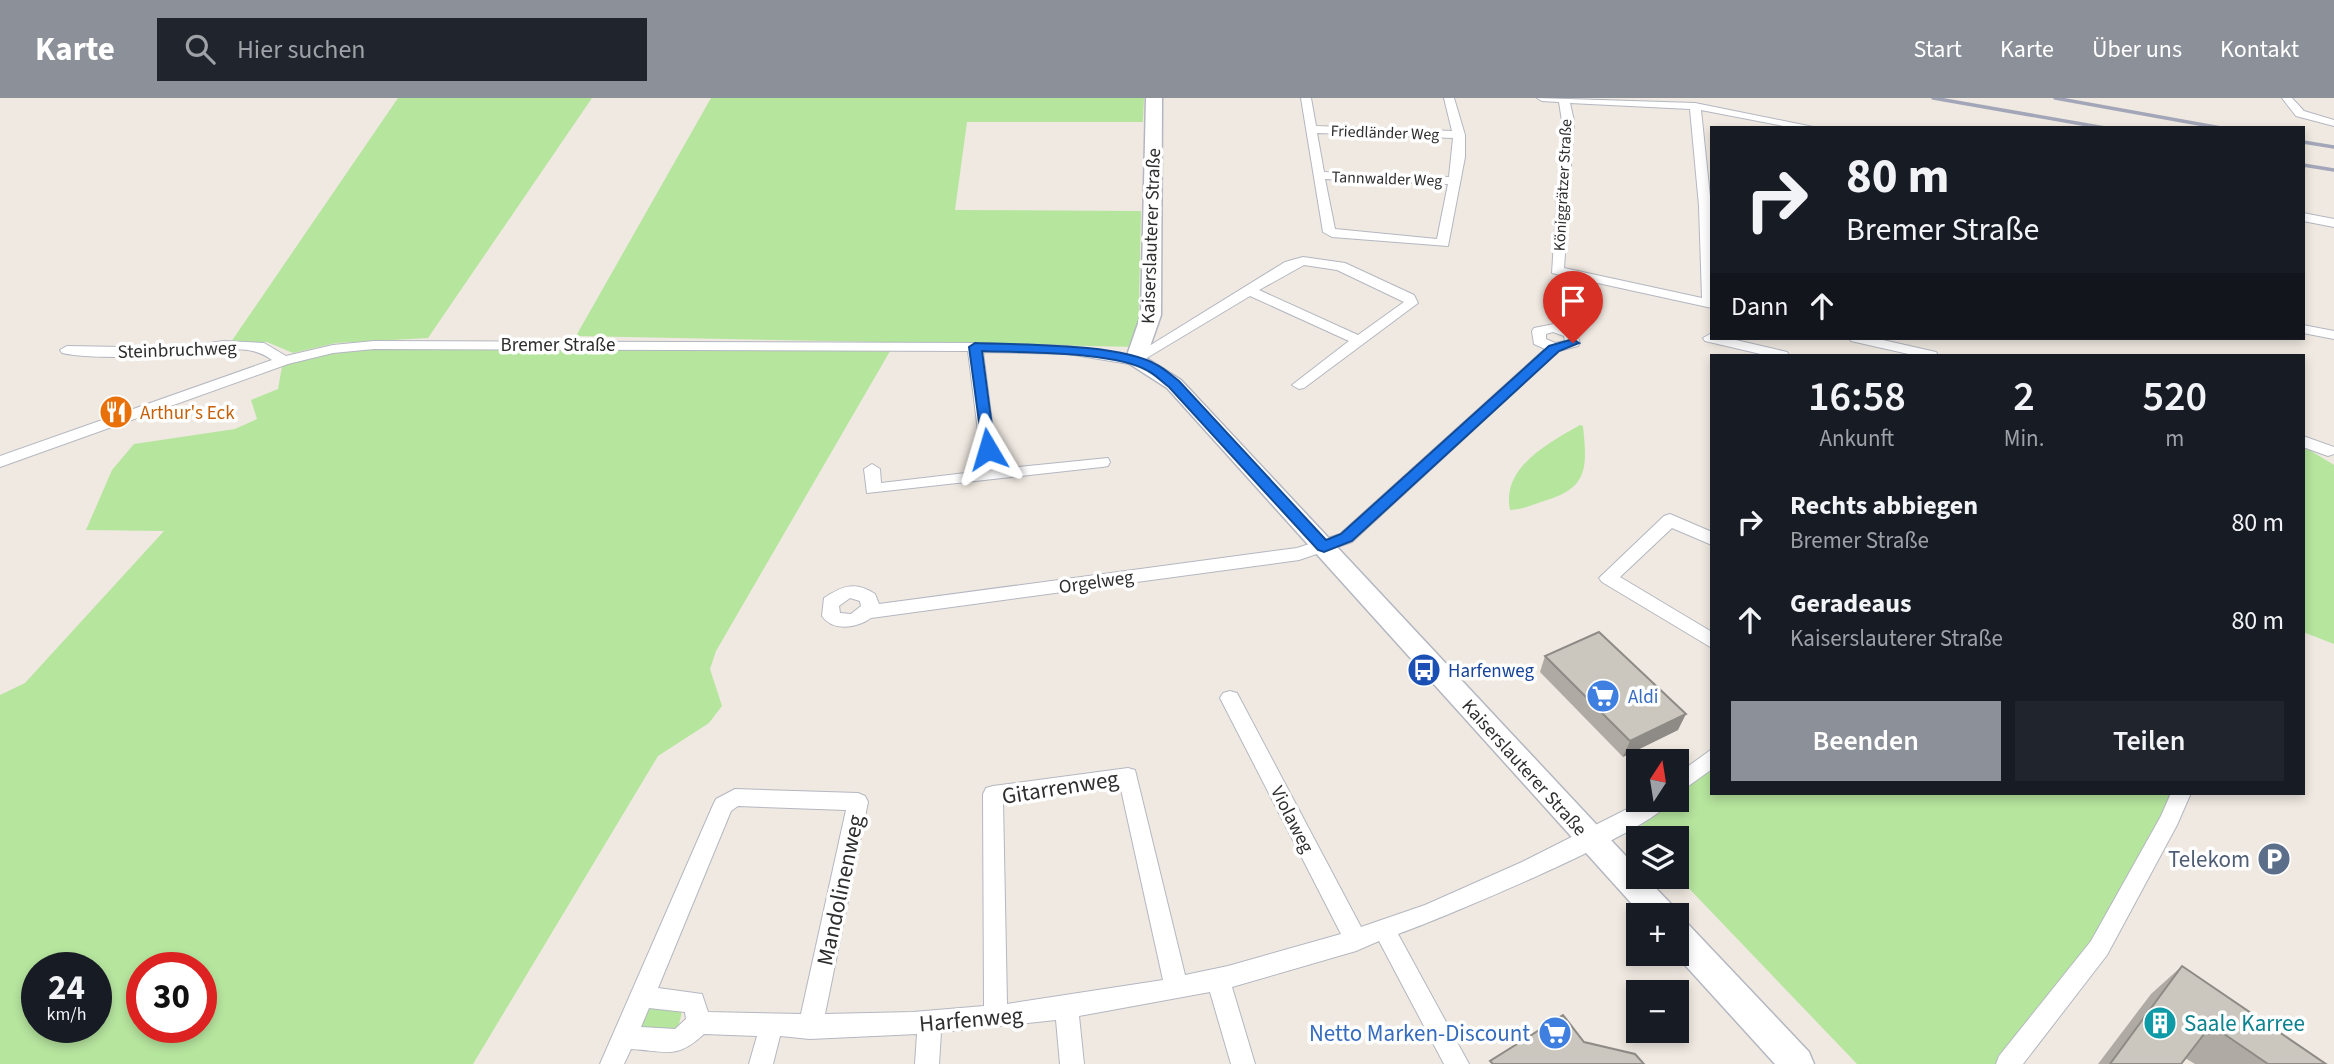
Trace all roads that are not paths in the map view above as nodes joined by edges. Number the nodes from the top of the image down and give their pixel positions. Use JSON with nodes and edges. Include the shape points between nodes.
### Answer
{"nodes":[{"id":1,"x":1154,"y":98,"type":"edge"},
{"id":2,"x":1306,"y":98,"type":"edge"},
{"id":3,"x":1449,"y":98,"type":"edge"},
{"id":4,"x":1542,"y":98,"type":"edge"},
{"id":5,"x":2287,"y":98,"type":"edge"},
{"id":6,"x":1564,"y":99,"type":"edge"},
{"id":7,"x":1695,"y":106,"type":"junction"},
{"id":8,"x":2334,"y":122,"type":"edge"},
{"id":9,"x":1802,"y":126,"type":"edge"},
{"id":10,"x":1311,"y":129,"type":"junction"},
{"id":11,"x":1459,"y":135,"type":"junction"},
{"id":12,"x":1320,"y":175,"type":"junction"},
{"id":13,"x":1455,"y":181,"type":"junction"},
{"id":14,"x":1708,"y":207,"type":"edge"},
{"id":15,"x":2305,"y":217,"type":"edge"},
{"id":16,"x":2334,"y":223,"type":"edge"},
{"id":17,"x":1250,"y":291,"type":"junction"},
{"id":18,"x":1710,"y":304,"type":"edge"},
{"id":19,"x":2305,"y":329,"type":"edge"},
{"id":20,"x":2334,"y":335,"type":"edge"},
{"id":21,"x":1718,"y":340,"type":"edge"},
{"id":22,"x":1865,"y":340,"type":"edge"},
{"id":23,"x":1360,"y":341,"type":"junction"},
{"id":24,"x":975,"y":347,"type":"junction"},
{"id":25,"x":1554,"y":348,"type":"dead end"},
{"id":26,"x":67,"y":350,"type":"dead end"},
{"id":27,"x":1778,"y":354,"type":"edge"},
{"id":28,"x":1927,"y":354,"type":"edge"},
{"id":29,"x":283,"y":361,"type":"junction"},
{"id":30,"x":1135,"y":361,"type":"junction"},
{"id":31,"x":1299,"y":385,"type":"dead end"},
{"id":32,"x":2305,"y":442,"type":"edge"},
{"id":33,"x":2328,"y":451,"type":"dead end"},
{"id":34,"x":0,"y":461,"type":"edge"},
{"id":35,"x":1102,"y":462,"type":"dead end"},
{"id":36,"x":872,"y":468,"type":"dead end"},
{"id":37,"x":991,"y":474,"type":"junction"},
{"id":38,"x":1710,"y":537,"type":"edge"},
{"id":39,"x":1324,"y":547,"type":"junction"},
{"id":40,"x":867,"y":612,"type":"dead end"},
{"id":41,"x":1710,"y":639,"type":"edge"},
{"id":42,"x":1230,"y":698,"type":"dead end"},
{"id":43,"x":1710,"y":759,"type":"edge"},
{"id":44,"x":1689,"y":776,"type":"edge"},
{"id":45,"x":2180,"y":795,"type":"edge"},
{"id":46,"x":1639,"y":812,"type":"edge"},
{"id":47,"x":1591,"y":839,"type":"junction"},
{"id":48,"x":1650,"y":903,"type":"edge"},
{"id":49,"x":1385,"y":931,"type":"junction"},
{"id":50,"x":1356,"y":941,"type":"junction"},
{"id":51,"x":1689,"y":947,"type":"edge"},
{"id":52,"x":1218,"y":980,"type":"junction"},
{"id":53,"x":1177,"y":989,"type":"junction"},
{"id":54,"x":643,"y":997,"type":"junction"},
{"id":55,"x":1067,"y":1010,"type":"junction"},
{"id":56,"x":996,"y":1017,"type":"junction"},
{"id":57,"x":699,"y":1023,"type":"junction"},
{"id":58,"x":930,"y":1024,"type":"junction"},
{"id":59,"x":771,"y":1026,"type":"junction"},
{"id":60,"x":810,"y":1028,"type":"junction"},
{"id":61,"x":624,"y":1037,"type":"junction"},
{"id":62,"x":612,"y":1064,"type":"edge"},
{"id":63,"x":761,"y":1064,"type":"edge"},
{"id":64,"x":927,"y":1064,"type":"edge"},
{"id":65,"x":1072,"y":1064,"type":"edge"},
{"id":66,"x":1243,"y":1064,"type":"edge"},
{"id":67,"x":1457,"y":1064,"type":"edge"},
{"id":68,"x":1797,"y":1064,"type":"edge"},
{"id":69,"x":2008,"y":1064,"type":"edge"}],
"edges":[{"from":1,"to":30,"type":"street","name":"Kaiserslauterer Straße","via":[[1151,315]]},
{"from":2,"to":10,"type":"street"},
{"from":3,"to":11,"type":"street"},
{"from":4,"to":6,"type":"street"},
{"from":5,"to":8,"type":"street","via":[[2303,116]]},
{"from":6,"to":7,"type":"street"},
{"from":6,"to":18,"type":"street","name":"Königgrätzer Straße","via":[[1568,121],[1557,270]]},
{"from":7,"to":9,"type":"street"},
{"from":7,"to":14,"type":"street"},
{"from":10,"to":11,"type":"street","name":"Friedländer Weg"},
{"from":10,"to":12,"type":"street"},
{"from":11,"to":13,"type":"street"},
{"from":12,"to":13,"type":"street","name":"Tannwalder Weg"},
{"from":12,"to":13,"type":"street","via":[[1327,229],[1332,233],[1443,243]]},
{"from":14,"to":18,"type":"street"},
{"from":15,"to":16,"type":"street"},
{"from":17,"to":23,"type":"street"},
{"from":17,"to":23,"type":"street","via":[[1303,261],[1340,266],[1406,295],[1410,303]]},
{"from":17,"to":30,"type":"street"},
{"from":19,"to":20,"type":"street"},
{"from":21,"to":27,"type":"street"},
{"from":22,"to":28,"type":"street"},
{"from":23,"to":31,"type":"street"},
{"from":24,"to":29,"type":"street","name":"Bremer Straße","via":[[374,345]]},
{"from":24,"to":30,"type":"street","name":"Bremer Straße","via":[[1068,350]]},
{"from":24,"to":37,"type":"street"},
{"from":25,"to":39,"type":"street","name":"Orgelweg","via":[[1346,538]]},
{"from":26,"to":29,"type":"street","name":"Steinbruchweg","via":[[179,352],[223,345],[264,347]]},
{"from":29,"to":34,"type":"street","name":"Bremer Straße"},
{"from":30,"to":39,"type":"street","name":"Kaiserslauterer Straße","via":[[1174,384]]},
{"from":32,"to":33,"type":"street"},
{"from":35,"to":37,"type":"street"},
{"from":36,"to":37,"type":"street","via":[[873,489]]},
{"from":38,"to":41,"type":"street","via":[[1670,520],[1608,578]]},
{"from":39,"to":40,"type":"street","name":"Orgelweg"},
{"from":39,"to":47,"type":"street","name":"Kaiserslauterer Straße"},
{"from":42,"to":50,"type":"street","name":"Violaweg"},
{"from":43,"to":44,"type":"street"},
{"from":45,"to":69,"type":"street","via":[[2099,948]]},
{"from":46,"to":47,"type":"street","name":"Harfenweg"},
{"from":47,"to":48,"type":"street","name":"Kaiserslauterer Straße"},
{"from":47,"to":49,"type":"street","name":"Harfenweg","via":[[1497,885]]},
{"from":49,"to":50,"type":"street","name":"Harfenweg"},
{"from":49,"to":67,"type":"street"},
{"from":50,"to":52,"type":"street","name":"Harfenweg"},
{"from":51,"to":68,"type":"street"},
{"from":52,"to":53,"type":"street","name":"Harfenweg"},
{"from":52,"to":66,"type":"street"},
{"from":53,"to":55,"type":"street","name":"Harfenweg"},
{"from":53,"to":56,"type":"street","name":"Gitarrenweg","via":[[1128,776],[993,794]]},
{"from":54,"to":57,"type":"street","via":[[694,1002]]},
{"from":54,"to":60,"type":"street","name":"Mandolinenweg","via":[[723,806],[735,797],[858,802]]},
{"from":54,"to":61,"type":"street"},
{"from":55,"to":56,"type":"street","name":"Harfenweg"},
{"from":55,"to":65,"type":"street"},
{"from":56,"to":58,"type":"street","name":"Harfenweg"},
{"from":57,"to":59,"type":"street","name":"Harfenweg"},
{"from":57,"to":61,"type":"street","via":[[679,1041]]},
{"from":58,"to":60,"type":"street","name":"Harfenweg"},
{"from":58,"to":64,"type":"street"},
{"from":59,"to":60,"type":"street","name":"Harfenweg"},
{"from":59,"to":63,"type":"street"},
{"from":61,"to":62,"type":"street"}]}
